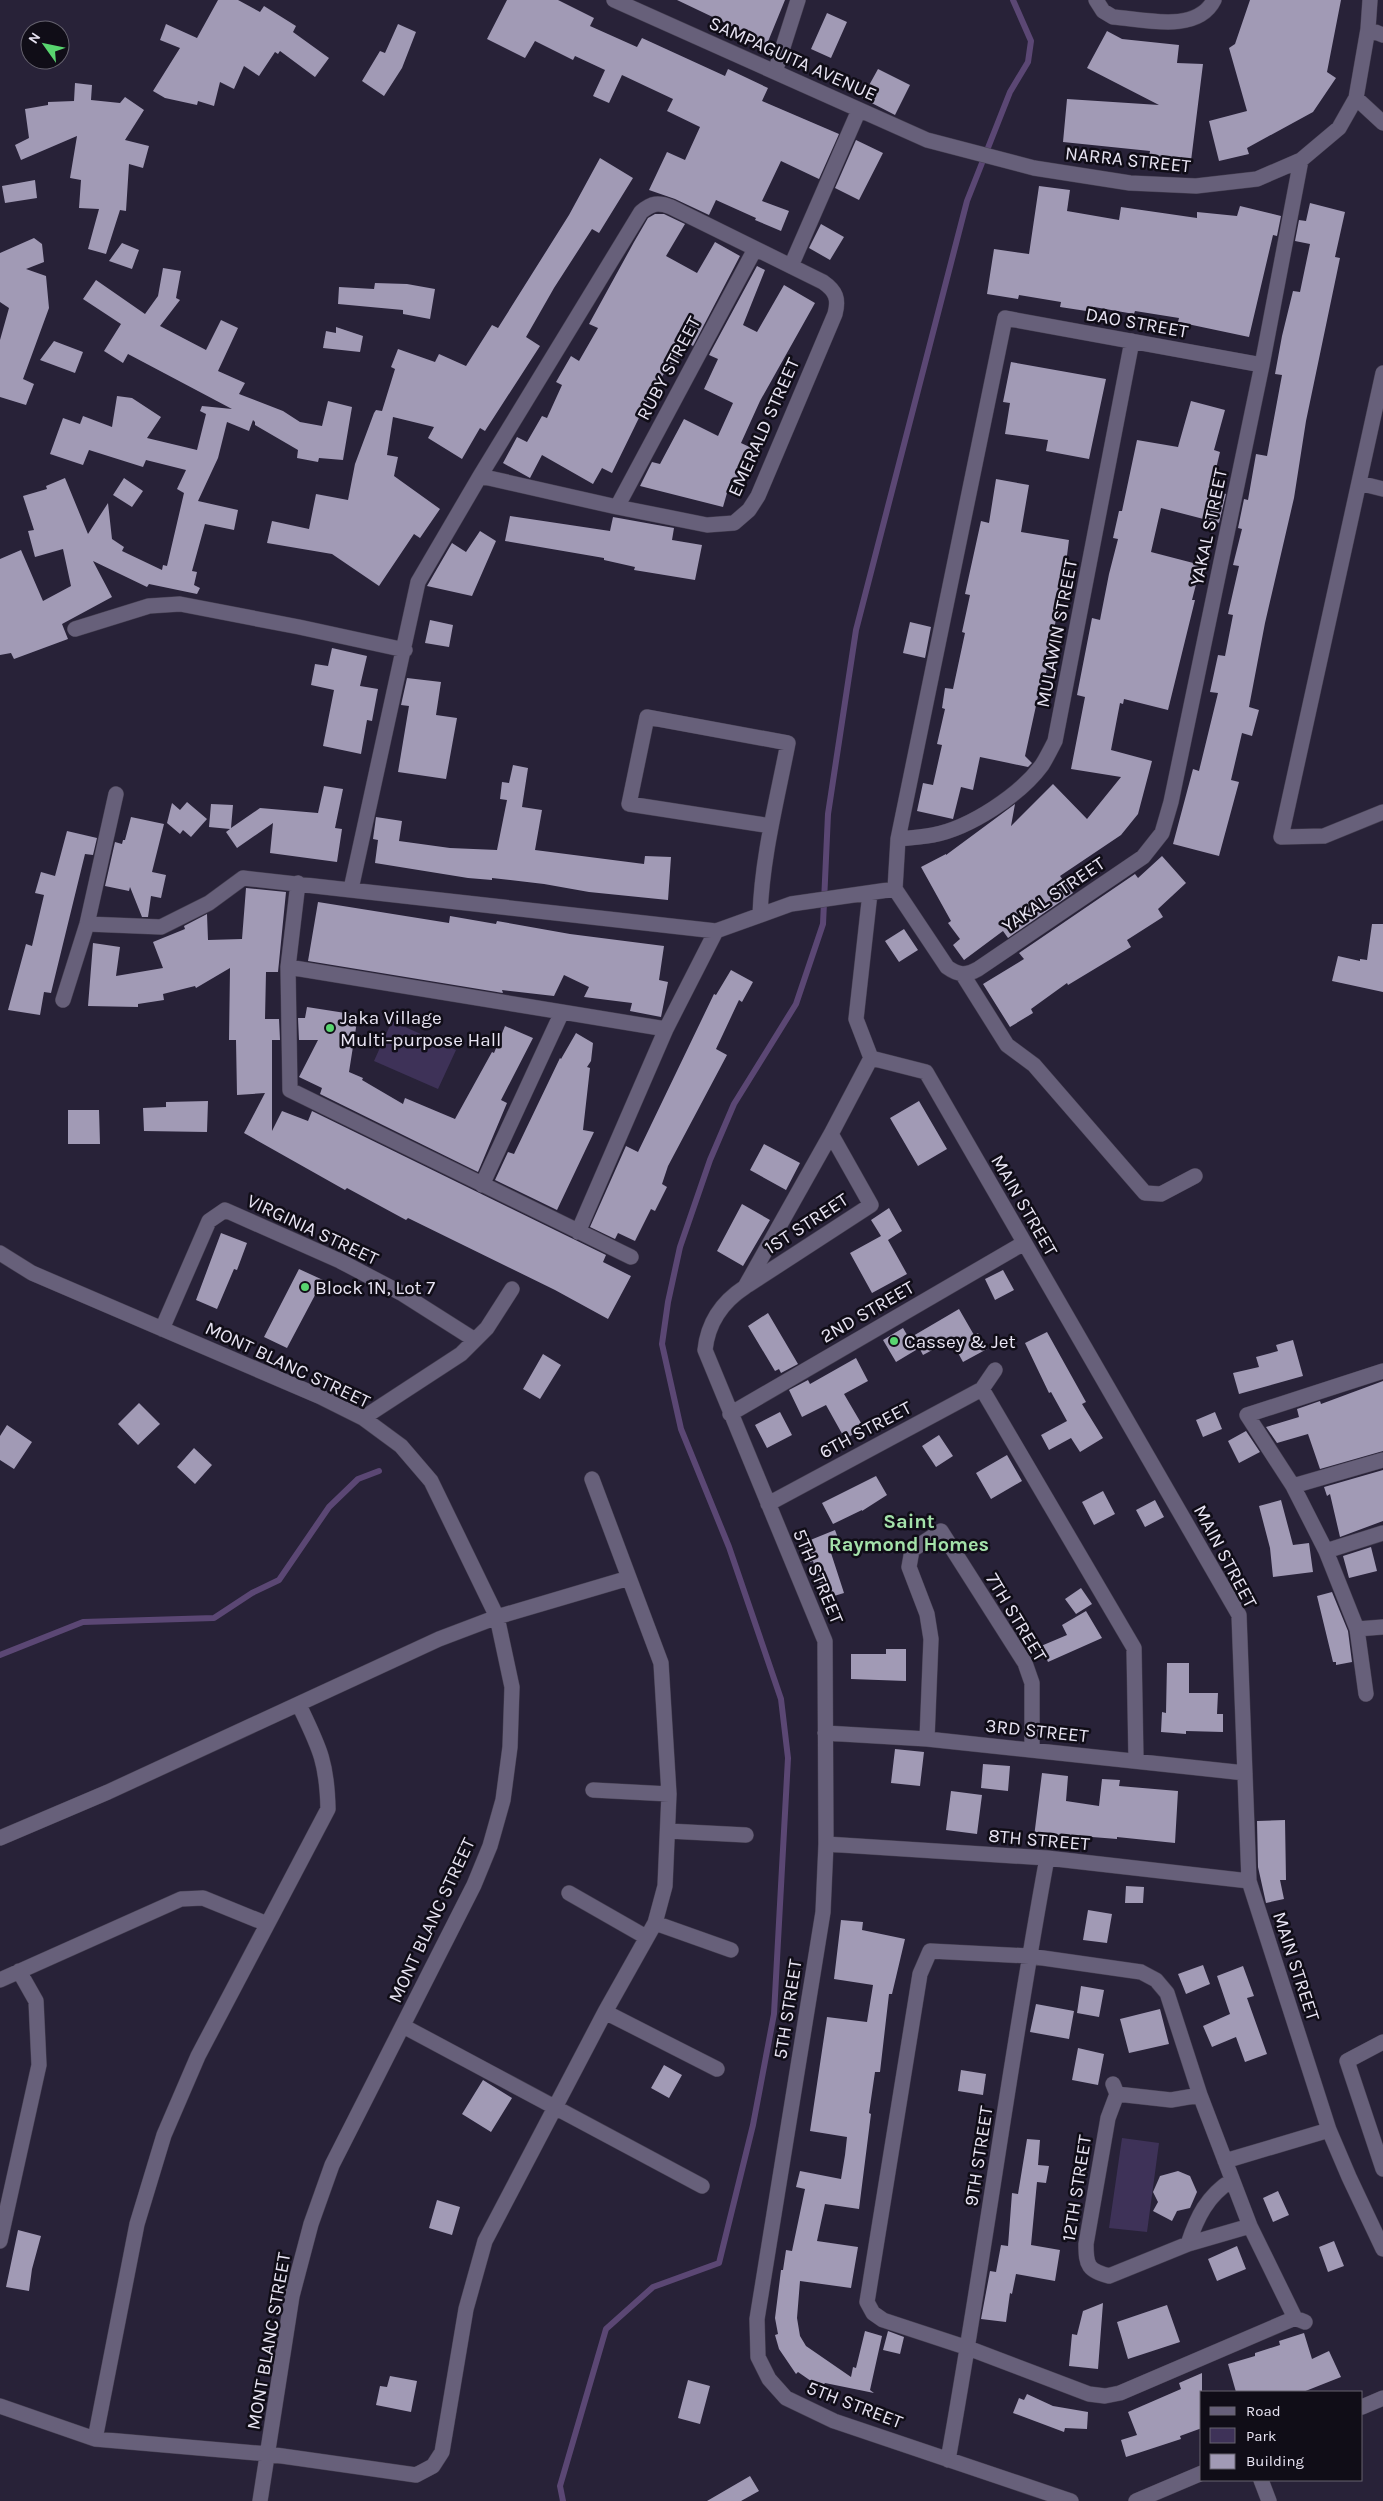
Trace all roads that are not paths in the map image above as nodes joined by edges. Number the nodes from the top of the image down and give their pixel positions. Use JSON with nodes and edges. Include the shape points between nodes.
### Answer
{"nodes":[{"id":1,"x":614,"y":0,"type":"edge"},
{"id":2,"x":798,"y":0,"type":"edge"},
{"id":3,"x":1096,"y":0,"type":"edge"},
{"id":4,"x":1214,"y":0,"type":"edge"},
{"id":5,"x":1370,"y":0,"type":"edge"},
{"id":6,"x":1368,"y":29,"type":"junction"},
{"id":7,"x":1383,"y":35,"type":"edge"},
{"id":8,"x":775,"y":72,"type":"junction"},
{"id":9,"x":1356,"y":98,"type":"junction"},
{"id":10,"x":860,"y":110,"type":"junction"},
{"id":11,"x":1383,"y":123,"type":"edge"},
{"id":12,"x":1301,"y":160,"type":"junction"},
{"id":13,"x":1034,"y":168,"type":"joint"},
{"id":14,"x":755,"y":249,"type":"junction"},
{"id":15,"x":791,"y":266,"type":"junction"},
{"id":16,"x":1132,"y":341,"type":"junction"},
{"id":17,"x":1262,"y":365,"type":"junction"},
{"id":18,"x":1383,"y":373,"type":"edge"},
{"id":19,"x":480,"y":476,"type":"junction"},
{"id":20,"x":1359,"y":484,"type":"junction"},
{"id":21,"x":1383,"y":489,"type":"edge"},
{"id":22,"x":617,"y":507,"type":"junction"},
{"id":23,"x":74,"y":629,"type":"dead end"},
{"id":24,"x":405,"y":650,"type":"junction"},
{"id":25,"x":116,"y":794,"type":"dead end"},
{"id":26,"x":1382,"y":808,"type":"edge"},
{"id":27,"x":772,"y":826,"type":"junction"},
{"id":28,"x":898,"y":839,"type":"junction"},
{"id":29,"x":298,"y":883,"type":"junction"},
{"id":30,"x":351,"y":889,"type":"junction"},
{"id":31,"x":895,"y":889,"type":"junction"},
{"id":32,"x":870,"y":893,"type":"junction"},
{"id":33,"x":760,"y":916,"type":"junction"},
{"id":34,"x":87,"y":924,"type":"junction"},
{"id":35,"x":716,"y":931,"type":"junction"},
{"id":36,"x":288,"y":967,"type":"junction"},
{"id":37,"x":962,"y":975,"type":"junction"},
{"id":38,"x":63,"y":1000,"type":"dead end"},
{"id":39,"x":562,"y":1012,"type":"junction"},
{"id":40,"x":666,"y":1029,"type":"junction"},
{"id":41,"x":871,"y":1058,"type":"junction"},
{"id":42,"x":831,"y":1134,"type":"junction"},
{"id":43,"x":1194,"y":1176,"type":"dead end"},
{"id":44,"x":482,"y":1185,"type":"junction"},
{"id":45,"x":578,"y":1232,"type":"junction"},
{"id":46,"x":1024,"y":1243,"type":"junction"},
{"id":47,"x":0,"y":1253,"type":"edge"},
{"id":48,"x":631,"y":1257,"type":"dead end"},
{"id":49,"x":745,"y":1286,"type":"junction"},
{"id":50,"x":512,"y":1289,"type":"dead end"},
{"id":51,"x":162,"y":1329,"type":"junction"},
{"id":52,"x":707,"y":1336,"type":"joint"},
{"id":53,"x":475,"y":1340,"type":"junction"},
{"id":54,"x":995,"y":1370,"type":"dead end"},
{"id":55,"x":1383,"y":1371,"type":"edge"},
{"id":56,"x":982,"y":1389,"type":"junction"},
{"id":57,"x":730,"y":1414,"type":"junction"},
{"id":58,"x":362,"y":1418,"type":"junction"},
{"id":59,"x":1383,"y":1460,"type":"edge"},
{"id":60,"x":592,"y":1480,"type":"dead end"},
{"id":61,"x":1293,"y":1486,"type":"junction"},
{"id":62,"x":768,"y":1504,"type":"junction"},
{"id":63,"x":1383,"y":1533,"type":"edge"},
{"id":64,"x":1326,"y":1551,"type":"junction"},
{"id":65,"x":629,"y":1578,"type":"junction"},
{"id":66,"x":497,"y":1617,"type":"junction"},
{"id":67,"x":1383,"y":1627,"type":"edge"},
{"id":68,"x":1358,"y":1629,"type":"junction"},
{"id":69,"x":1366,"y":1694,"type":"dead end"},
{"id":70,"x":298,"y":1705,"type":"junction"},
{"id":71,"x":825,"y":1733,"type":"junction"},
{"id":72,"x":926,"y":1739,"type":"junction"},
{"id":73,"x":1032,"y":1750,"type":"junction"},
{"id":74,"x":1136,"y":1760,"type":"junction"},
{"id":75,"x":1245,"y":1773,"type":"junction"},
{"id":76,"x":593,"y":1790,"type":"dead end"},
{"id":77,"x":669,"y":1794,"type":"junction"},
{"id":78,"x":668,"y":1831,"type":"junction"},
{"id":79,"x":746,"y":1835,"type":"dead end"},
{"id":80,"x":0,"y":1838,"type":"edge"},
{"id":81,"x":826,"y":1844,"type":"junction"},
{"id":82,"x":1047,"y":1858,"type":"junction"},
{"id":83,"x":1249,"y":1881,"type":"junction"},
{"id":84,"x":569,"y":1893,"type":"dead end"},
{"id":85,"x":655,"y":1923,"type":"junction"},
{"id":86,"x":267,"y":1924,"type":"junction"},
{"id":87,"x":646,"y":1937,"type":"junction"},
{"id":88,"x":731,"y":1950,"type":"dead end"},
{"id":89,"x":1029,"y":1956,"type":"junction"},
{"id":90,"x":19,"y":1971,"type":"junction"},
{"id":91,"x":0,"y":1980,"type":"edge"},
{"id":92,"x":605,"y":2012,"type":"junction"},
{"id":93,"x":403,"y":2026,"type":"junction"},
{"id":94,"x":1383,"y":2042,"type":"edge"},
{"id":95,"x":717,"y":2069,"type":"dead end"},
{"id":96,"x":1200,"y":2095,"type":"junction"},
{"id":97,"x":555,"y":2107,"type":"junction"},
{"id":98,"x":1329,"y":2130,"type":"junction"},
{"id":99,"x":1225,"y":2161,"type":"junction"},
{"id":100,"x":1383,"y":2169,"type":"edge"},
{"id":101,"x":1232,"y":2180,"type":"junction"},
{"id":102,"x":702,"y":2186,"type":"dead end"},
{"id":103,"x":1250,"y":2226,"type":"junction"},
{"id":104,"x":0,"y":2241,"type":"edge"},
{"id":105,"x":1188,"y":2244,"type":"junction"},
{"id":106,"x":1383,"y":2249,"type":"edge"},
{"id":107,"x":968,"y":2348,"type":"junction"},
{"id":108,"x":1383,"y":2398,"type":"edge"},
{"id":109,"x":0,"y":2406,"type":"edge"},
{"id":110,"x":1363,"y":2407,"type":"edge"},
{"id":111,"x":95,"y":2439,"type":"junction"},
{"id":112,"x":268,"y":2454,"type":"junction"},
{"id":113,"x":948,"y":2460,"type":"junction"},
{"id":114,"x":1200,"y":2474,"type":"edge"},
{"id":115,"x":1261,"y":2481,"type":"edge"},
{"id":116,"x":260,"y":2501,"type":"edge"},
{"id":117,"x":1071,"y":2501,"type":"edge"},
{"id":118,"x":1136,"y":2501,"type":"edge"},
{"id":119,"x":1269,"y":2501,"type":"edge"}],
"edges":[{"from":1,"to":8,"type":"street","name":"SAMPAGUITA AVENUE"},
{"from":2,"to":8,"type":"street"},
{"from":3,"to":4,"type":"street","via":[[1112,17],[1182,22],[1205,12]]},
{"from":5,"to":6,"type":"street","name":"NARRA STREET"},
{"from":6,"to":7,"type":"street"},
{"from":6,"to":9,"type":"street","name":"NARRA STREET"},
{"from":8,"to":10,"type":"street","name":"SAMPAGUITA AVENUE"},
{"from":9,"to":11,"type":"street"},
{"from":9,"to":12,"type":"street","name":"NARRA STREET","via":[[1339,128]]},
{"from":10,"to":13,"type":"street","name":"SAMPAGUITA AVENUE","via":[[927,140]]},
{"from":10,"to":15,"type":"street"},
{"from":12,"to":13,"type":"street","name":"NARRA STREET","via":[[1257,179],[1196,186],[1130,183]]},
{"from":12,"to":17,"type":"street","name":"YAKAL STREET"},
{"from":14,"to":15,"type":"street","name":"EMERALD STREET"},
{"from":14,"to":19,"type":"street","name":"EMERALD STREET","via":[[671,207],[651,204],[633,222]]},
{"from":14,"to":22,"type":"street","name":"RUBY STREET"},
{"from":15,"to":22,"type":"street","name":"EMERALD STREET","via":[[831,288],[838,304],[758,496],[749,510],[734,523],[707,525]]},
{"from":16,"to":17,"type":"street","name":"DAO STREET"},
{"from":16,"to":28,"type":"street","name":"MULAWIN STREET","via":[[1055,741],[1026,783],[984,815],[934,835]]},
{"from":16,"to":28,"type":"street","name":"DAO STREET","via":[[1005,318]]},
{"from":17,"to":37,"type":"street","name":"YAKAL STREET","via":[[1162,833],[1143,857],[978,969]]},
{"from":18,"to":20,"type":"street"},
{"from":19,"to":22,"type":"street","name":"EMERALD STREET"},
{"from":19,"to":24,"type":"street","via":[[418,582]]},
{"from":20,"to":21,"type":"street"},
{"from":20,"to":26,"type":"street","via":[[1281,838],[1324,836]]},
{"from":23,"to":24,"type":"street","via":[[149,606],[180,604]]},
{"from":24,"to":30,"type":"street"},
{"from":25,"to":34,"type":"street"},
{"from":27,"to":27,"type":"street","via":[[629,804],[647,717],[788,743]]},
{"from":27,"to":33,"type":"street"},
{"from":28,"to":31,"type":"street"},
{"from":29,"to":30,"type":"street"},
{"from":29,"to":34,"type":"street","via":[[243,878],[209,903],[161,927]]},
{"from":29,"to":36,"type":"street"},
{"from":30,"to":35,"type":"street"},
{"from":31,"to":32,"type":"street"},
{"from":31,"to":37,"type":"street","via":[[947,967]]},
{"from":32,"to":33,"type":"street","via":[[791,904]]},
{"from":32,"to":41,"type":"street","via":[[856,1019]]},
{"from":33,"to":35,"type":"street"},
{"from":34,"to":38,"type":"street"},
{"from":35,"to":40,"type":"street"},
{"from":36,"to":39,"type":"street"},
{"from":36,"to":44,"type":"street","via":[[290,1090]]},
{"from":37,"to":43,"type":"street","via":[[1006,1045],[1034,1065],[1145,1193],[1161,1194]]},
{"from":39,"to":40,"type":"street"},
{"from":39,"to":44,"type":"street"},
{"from":40,"to":45,"type":"street"},
{"from":41,"to":42,"type":"street","name":"1ST STREET"},
{"from":41,"to":46,"type":"street","name":"MAIN STREET","via":[[926,1072]]},
{"from":42,"to":49,"type":"street","name":"1ST STREET"},
{"from":42,"to":49,"type":"street","name":"1ST STREET","via":[[871,1205]]},
{"from":44,"to":45,"type":"street"},
{"from":45,"to":48,"type":"street"},
{"from":46,"to":57,"type":"street","name":"2ND STREET"},
{"from":46,"to":75,"type":"street","name":"MAIN STREET","via":[[1239,1614]]},
{"from":47,"to":51,"type":"street","name":"MONT BLANC STREET","via":[[32,1273]]},
{"from":49,"to":52,"type":"street","name":"1ST STREET","via":[[726,1300]]},
{"from":50,"to":53,"type":"street","via":[[487,1328]]},
{"from":51,"to":53,"type":"street","name":"VIRGINIA STREET","via":[[209,1222],[225,1210],[340,1261],[401,1293]]},
{"from":51,"to":58,"type":"street","name":"MONT BLANC STREET","via":[[321,1397]]},
{"from":52,"to":57,"type":"street","name":"5TH STREET","via":[[705,1350]]},
{"from":53,"to":58,"type":"street","via":[[446,1364]]},
{"from":54,"to":56,"type":"street"},
{"from":55,"to":61,"type":"street","via":[[1248,1415]]},
{"from":56,"to":62,"type":"street","name":"6TH STREET"},
{"from":56,"to":74,"type":"street","via":[[1134,1648]]},
{"from":57,"to":62,"type":"street","name":"5TH STREET"},
{"from":58,"to":66,"type":"street","name":"MONT BLANC STREET","via":[[401,1446],[431,1481]]},
{"from":59,"to":61,"type":"street"},
{"from":60,"to":65,"type":"street"},
{"from":61,"to":64,"type":"street"},
{"from":62,"to":71,"type":"street","name":"5TH STREET","via":[[825,1642]]},
{"from":63,"to":64,"type":"street"},
{"from":64,"to":68,"type":"street"},
{"from":65,"to":66,"type":"street"},
{"from":65,"to":77,"type":"street","via":[[661,1663]]},
{"from":66,"to":70,"type":"street"},
{"from":66,"to":93,"type":"street","name":"MONT BLANC STREET","via":[[512,1687],[510,1747],[503,1800],[490,1846],[474,1885]]},
{"from":67,"to":68,"type":"street"},
{"from":68,"to":69,"type":"street"},
{"from":70,"to":80,"type":"street"},
{"from":70,"to":86,"type":"street","via":[[322,1752],[328,1809]]},
{"from":71,"to":72,"type":"street","name":"3RD STREET"},
{"from":71,"to":81,"type":"street","name":"5TH STREET"},
{"from":72,"to":73,"type":"street","name":"3RD STREET"},
{"from":72,"to":73,"type":"street","name":"7TH STREET","via":[[931,1639],[927,1614],[909,1567],[912,1550],[941,1531],[1025,1663],[1032,1683]]},
{"from":73,"to":74,"type":"street","name":"3RD STREET"},
{"from":74,"to":75,"type":"street","name":"3RD STREET"},
{"from":75,"to":83,"type":"street","name":"MAIN STREET"},
{"from":76,"to":77,"type":"street"},
{"from":77,"to":78,"type":"street"},
{"from":78,"to":79,"type":"street"},
{"from":78,"to":85,"type":"street","via":[[666,1886]]},
{"from":81,"to":82,"type":"street","name":"8TH STREET"},
{"from":81,"to":113,"type":"street","name":"5TH STREET","via":[[823,1912],[757,2319],[758,2357],[769,2379],[786,2398],[834,2421]]},
{"from":82,"to":83,"type":"street","name":"8TH STREET"},
{"from":82,"to":89,"type":"street","name":"9TH STREET"},
{"from":83,"to":98,"type":"street","name":"MAIN STREET"},
{"from":84,"to":87,"type":"street"},
{"from":85,"to":87,"type":"street"},
{"from":85,"to":88,"type":"street"},
{"from":86,"to":90,"type":"street","via":[[203,1898],[181,1899]]},
{"from":86,"to":111,"type":"street","via":[[198,2056],[164,2135],[137,2224]]},
{"from":87,"to":92,"type":"street"},
{"from":89,"to":96,"type":"street","via":[[1141,1972],[1156,1980],[1167,1993]]},
{"from":89,"to":107,"type":"street","name":"9TH STREET"},
{"from":89,"to":107,"type":"street","via":[[928,1947],[920,1974],[867,2302],[873,2313],[883,2320]]},
{"from":90,"to":91,"type":"street"},
{"from":90,"to":104,"type":"street","via":[[36,2001],[39,2065]]},
{"from":92,"to":95,"type":"street"},
{"from":92,"to":97,"type":"street"},
{"from":93,"to":97,"type":"street"},
{"from":93,"to":112,"type":"street","name":"MONT BLANC STREET","via":[[332,2165],[311,2224],[292,2296]]},
{"from":94,"to":100,"type":"street","via":[[1346,2061]]},
{"from":96,"to":99,"type":"street"},
{"from":96,"to":105,"type":"street","name":"12TH STREET","via":[[1171,2100],[1115,2089],[1086,2244],[1086,2260],[1094,2271],[1109,2276]]},
{"from":97,"to":102,"type":"street"},
{"from":97,"to":112,"type":"street","via":[[485,2241],[466,2309],[442,2452],[433,2466],[416,2475]]},
{"from":98,"to":99,"type":"street"},
{"from":98,"to":106,"type":"street","name":"MAIN STREET"},
{"from":99,"to":101,"type":"street"},
{"from":101,"to":103,"type":"street"},
{"from":101,"to":105,"type":"street","via":[[1221,2187],[1200,2212]]},
{"from":103,"to":105,"type":"street","name":"12TH STREET"},
{"from":103,"to":107,"type":"street","via":[[1300,2320],[1120,2393],[1105,2396],[1089,2394]]},
{"from":107,"to":113,"type":"street","name":"9TH STREET"},
{"from":108,"to":110,"type":"street"},
{"from":109,"to":111,"type":"street"},
{"from":111,"to":112,"type":"street"},
{"from":112,"to":116,"type":"street","name":"MONT BLANC STREET"},
{"from":113,"to":117,"type":"street","name":"5TH STREET"},
{"from":114,"to":118,"type":"street"},
{"from":115,"to":119,"type":"street"}]}
